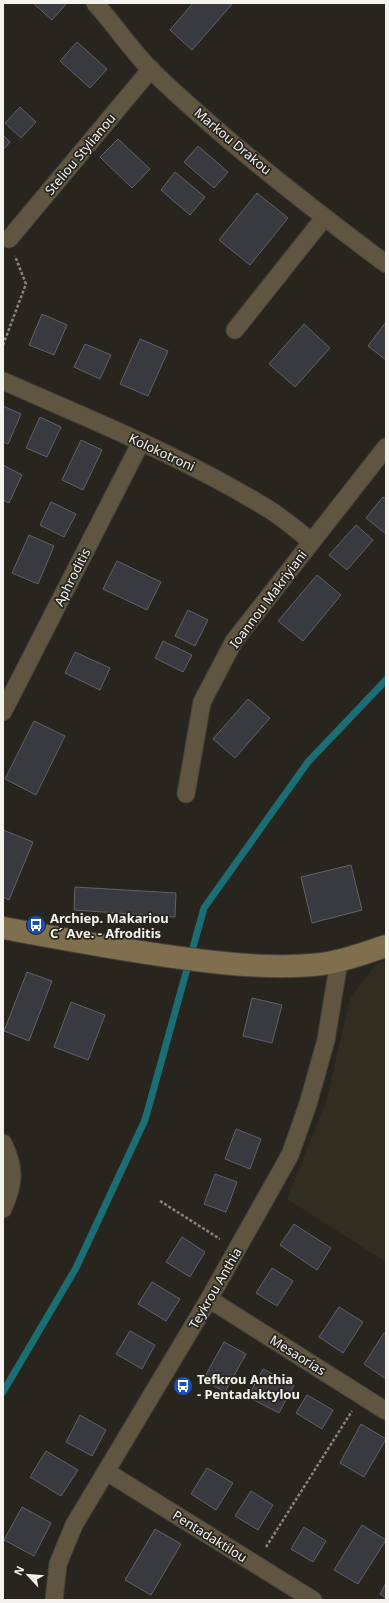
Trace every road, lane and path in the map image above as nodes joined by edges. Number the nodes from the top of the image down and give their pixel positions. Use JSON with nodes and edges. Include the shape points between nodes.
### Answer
{"nodes":[{"id":1,"x":95,"y":3,"type":"edge"},
{"id":2,"x":151,"y":69,"type":"junction"},
{"id":3,"x":324,"y":218,"type":"junction"},
{"id":4,"x":9,"y":239,"type":"joint"},
{"id":5,"x":386,"y":264,"type":"edge"},
{"id":6,"x":235,"y":330,"type":"dead end"},
{"id":7,"x":3,"y":345,"type":"edge"},
{"id":8,"x":3,"y":381,"type":"edge"},
{"id":9,"x":141,"y":442,"type":"junction"},
{"id":10,"x":386,"y":447,"type":"edge"},
{"id":11,"x":311,"y":541,"type":"junction"},
{"id":12,"x":4,"y":706,"type":"edge"},
{"id":13,"x":186,"y":794,"type":"dead end"},
{"id":14,"x":3,"y":928,"type":"edge"},
{"id":15,"x":386,"y":946,"type":"edge"},
{"id":16,"x":339,"y":961,"type":"junction"},
{"id":17,"x":3,"y":1143,"type":"edge"},
{"id":18,"x":160,"y":1201,"type":"dead end"},
{"id":19,"x":3,"y":1209,"type":"edge"},
{"id":20,"x":237,"y":1249,"type":"junction"},
{"id":21,"x":209,"y":1299,"type":"junction"},
{"id":22,"x":362,"y":1396,"type":"junction"},
{"id":23,"x":386,"y":1411,"type":"edge"},
{"id":24,"x":107,"y":1472,"type":"junction"},
{"id":25,"x":255,"y":1564,"type":"junction"},
{"id":26,"x":54,"y":1600,"type":"edge"},
{"id":27,"x":314,"y":1600,"type":"edge"}],
"edges":[{"from":1,"to":2,"type":"street","name":"Markou Drakou"},
{"from":2,"to":3,"type":"street","name":"Markou Drakou"},
{"from":2,"to":4,"type":"street","name":"Steliou Stylianou"},
{"from":3,"to":5,"type":"street","name":"Markou Drakou"},
{"from":3,"to":6,"type":"street"},
{"from":4,"to":7,"type":"path","via":[[26,284]]},
{"from":8,"to":9,"type":"street","name":"Kolokotroni"},
{"from":9,"to":11,"type":"street","name":"Kolokotroni","via":[[243,494],[272,511]]},
{"from":9,"to":12,"type":"street","name":"Aphroditis"},
{"from":10,"to":11,"type":"street","name":"Ioannou Makriyiani"},
{"from":11,"to":13,"type":"street","name":"Ioannou Makriyiani","via":[[234,641],[202,702]]},
{"from":14,"to":16,"type":"main road","via":[[130,951],[205,961],[250,965],[301,965]]},
{"from":15,"to":16,"type":"main road"},
{"from":16,"to":20,"type":"street","name":"Teykrou Anthia","via":[[326,1040],[290,1155]]},
{"from":17,"to":19,"type":"street","via":[[12,1162],[13,1173],[13,1184]]},
{"from":18,"to":20,"type":"path"},
{"from":20,"to":21,"type":"street","name":"Teykrou Anthia"},
{"from":21,"to":22,"type":"street","name":"Mesaorias"},
{"from":21,"to":24,"type":"street","name":"Teykrou Anthia"},
{"from":22,"to":23,"type":"street","name":"Mesaorias"},
{"from":22,"to":25,"type":"path"},
{"from":24,"to":25,"type":"street","name":"Pentadaktilou"},
{"from":24,"to":26,"type":"street","name":"Teykrou Anthia","via":[[66,1543],[58,1564]]},
{"from":25,"to":27,"type":"street","name":"Pentadaktilou"}]}
